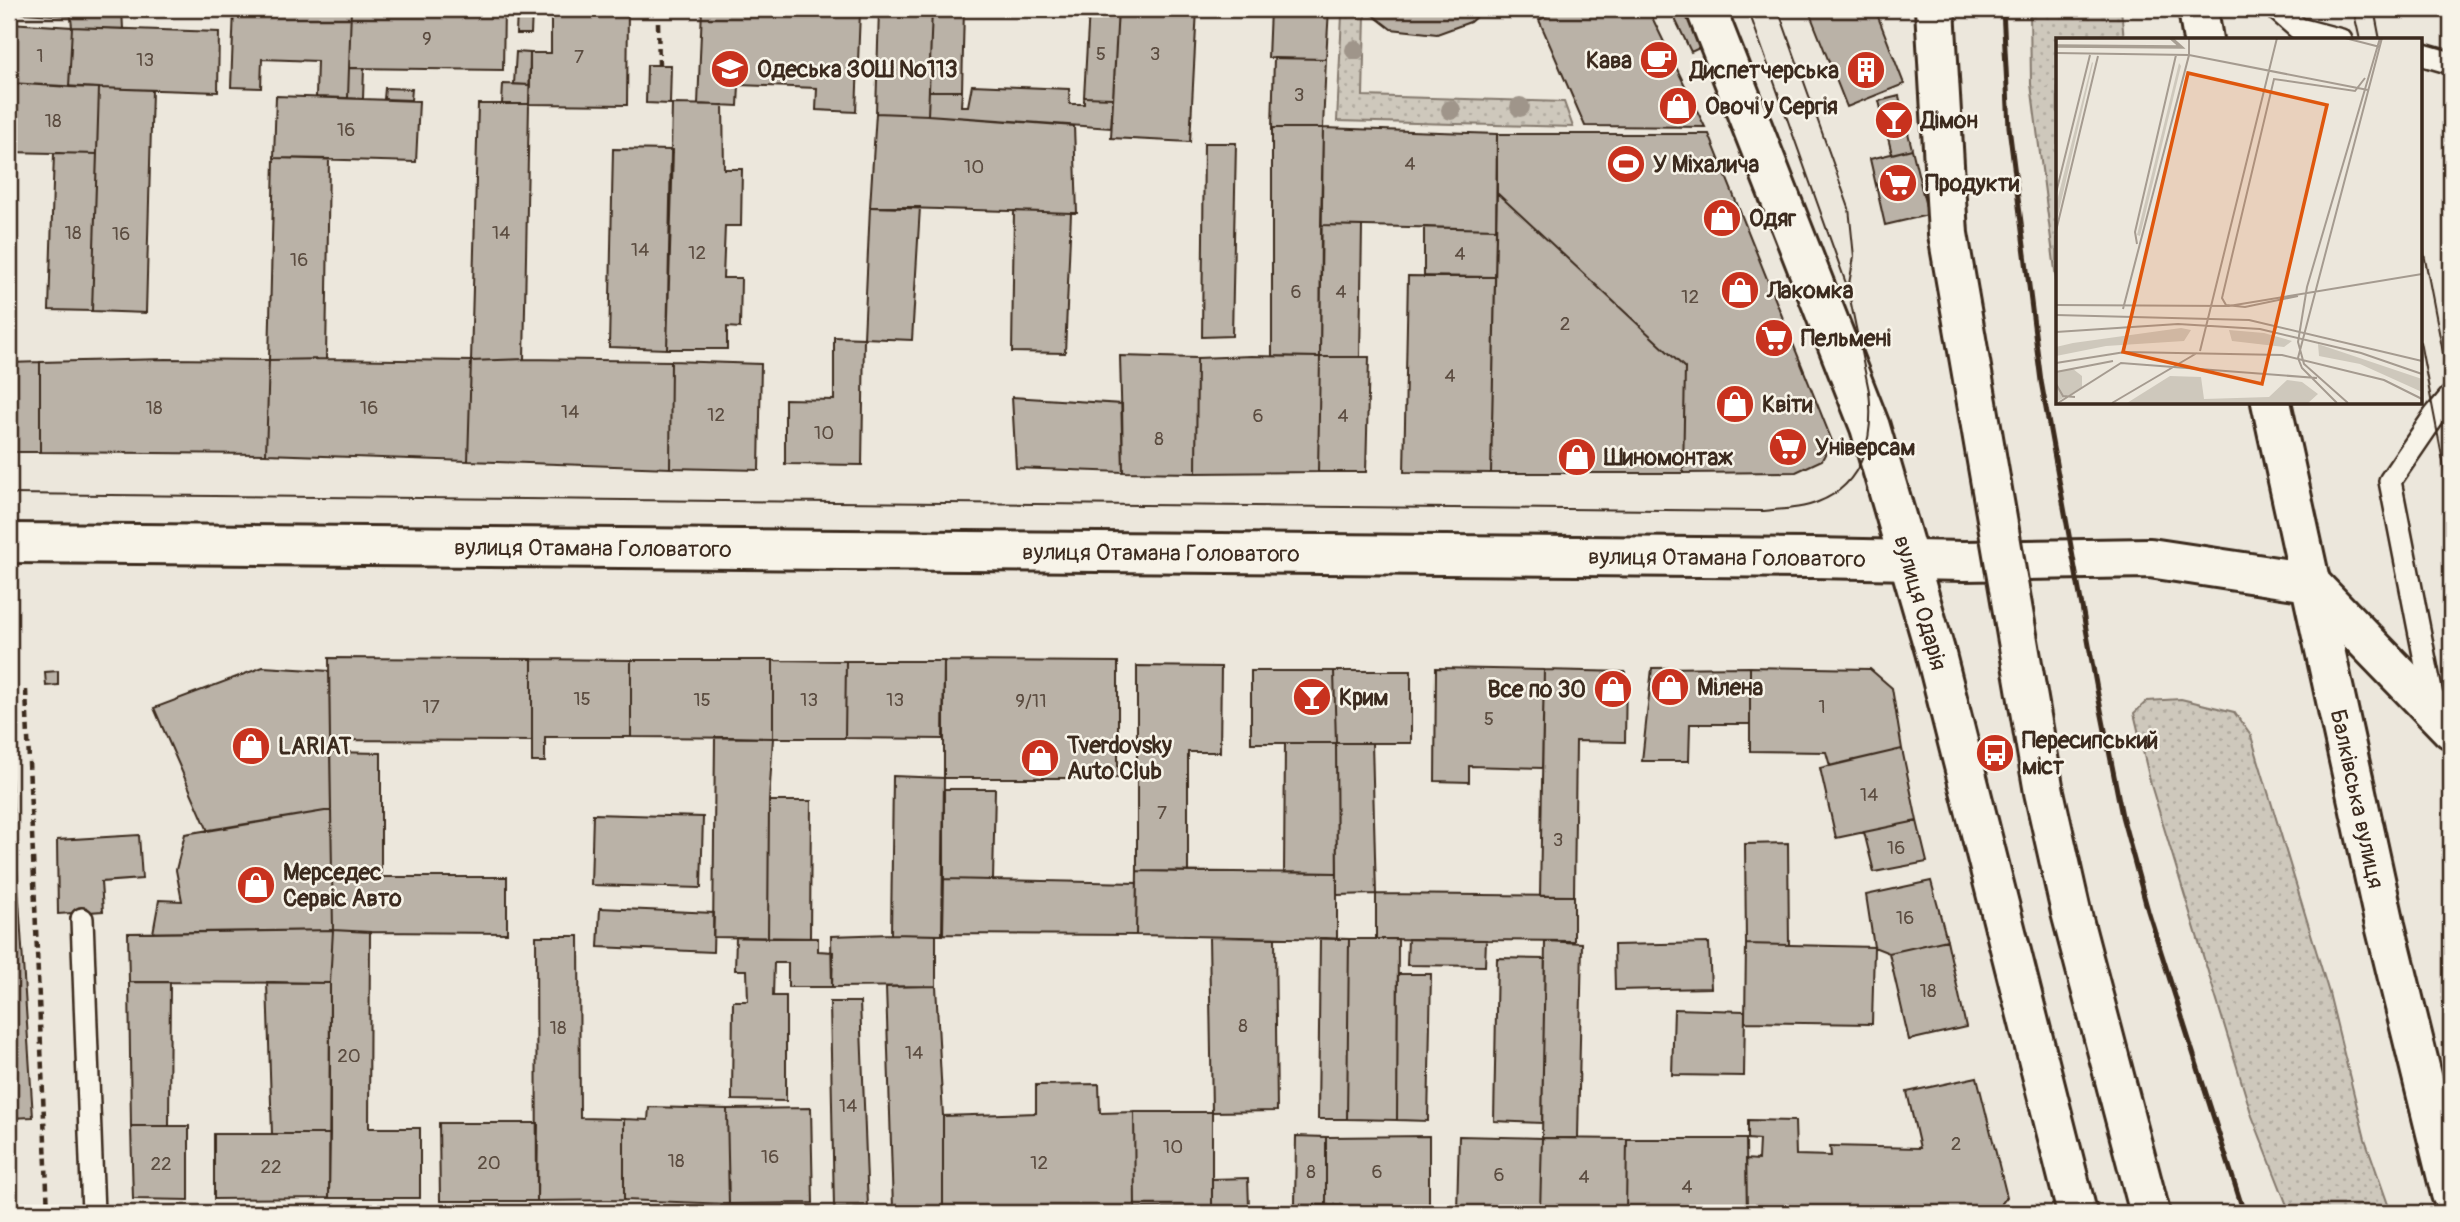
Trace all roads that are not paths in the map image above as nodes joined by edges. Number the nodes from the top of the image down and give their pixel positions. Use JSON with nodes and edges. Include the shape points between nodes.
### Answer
{"nodes":[{"id":1,"x":1706,"y":9,"type":"edge"},
{"id":2,"x":1936,"y":9,"type":"edge"},
{"id":3,"x":2198,"y":9,"type":"edge"},
{"id":4,"x":2277,"y":9,"type":"edge"},
{"id":5,"x":2203,"y":38,"type":"edge"},
{"id":6,"x":2333,"y":38,"type":"edge"},
{"id":7,"x":2422,"y":55,"type":"edge"},
{"id":8,"x":2451,"y":63,"type":"edge"},
{"id":9,"x":2451,"y":396,"type":"edge"},
{"id":10,"x":2271,"y":404,"type":"edge"},
{"id":11,"x":9,"y":543,"type":"edge"},
{"id":12,"x":1908,"y":559,"type":"junction"},
{"id":13,"x":2309,"y":582,"type":"junction"},
{"id":14,"x":2443,"y":720,"type":"edge"},
{"id":15,"x":82,"y":919,"type":"dead end"},
{"id":16,"x":2451,"y":1194,"type":"edge"},
{"id":17,"x":93,"y":1213,"type":"edge"},
{"id":18,"x":2077,"y":1213,"type":"edge"},
{"id":19,"x":2150,"y":1213,"type":"edge"}],
"edges":[{"from":1,"to":12,"type":"main road","name":"вулиця Одарія","via":[[1870,427]]},
{"from":2,"to":19,"type":"main road","bridge":true,"via":[[1948,234],[2042,778],[2071,912]]},
{"from":3,"to":5,"type":"main road"},
{"from":4,"to":6,"type":"lane","via":[[2299,29]]},
{"from":7,"to":8,"type":"lane"},
{"from":9,"to":14,"type":"lane","via":[[2390,481]]},
{"from":10,"to":13,"type":"main road","name":"Балківська вулиця"},
{"from":11,"to":12,"type":"main road","name":"вулиця Отамана Головатого"},
{"from":12,"to":13,"type":"main road","name":"вулиця Отамана Головатого","via":[[2150,558]]},
{"from":12,"to":18,"type":"main road","name":"вулиця Одарія"},
{"from":13,"to":14,"type":"main road"},
{"from":13,"to":16,"type":"main road","name":"Балківська вулиця"},
{"from":15,"to":17,"type":"lane"}]}
